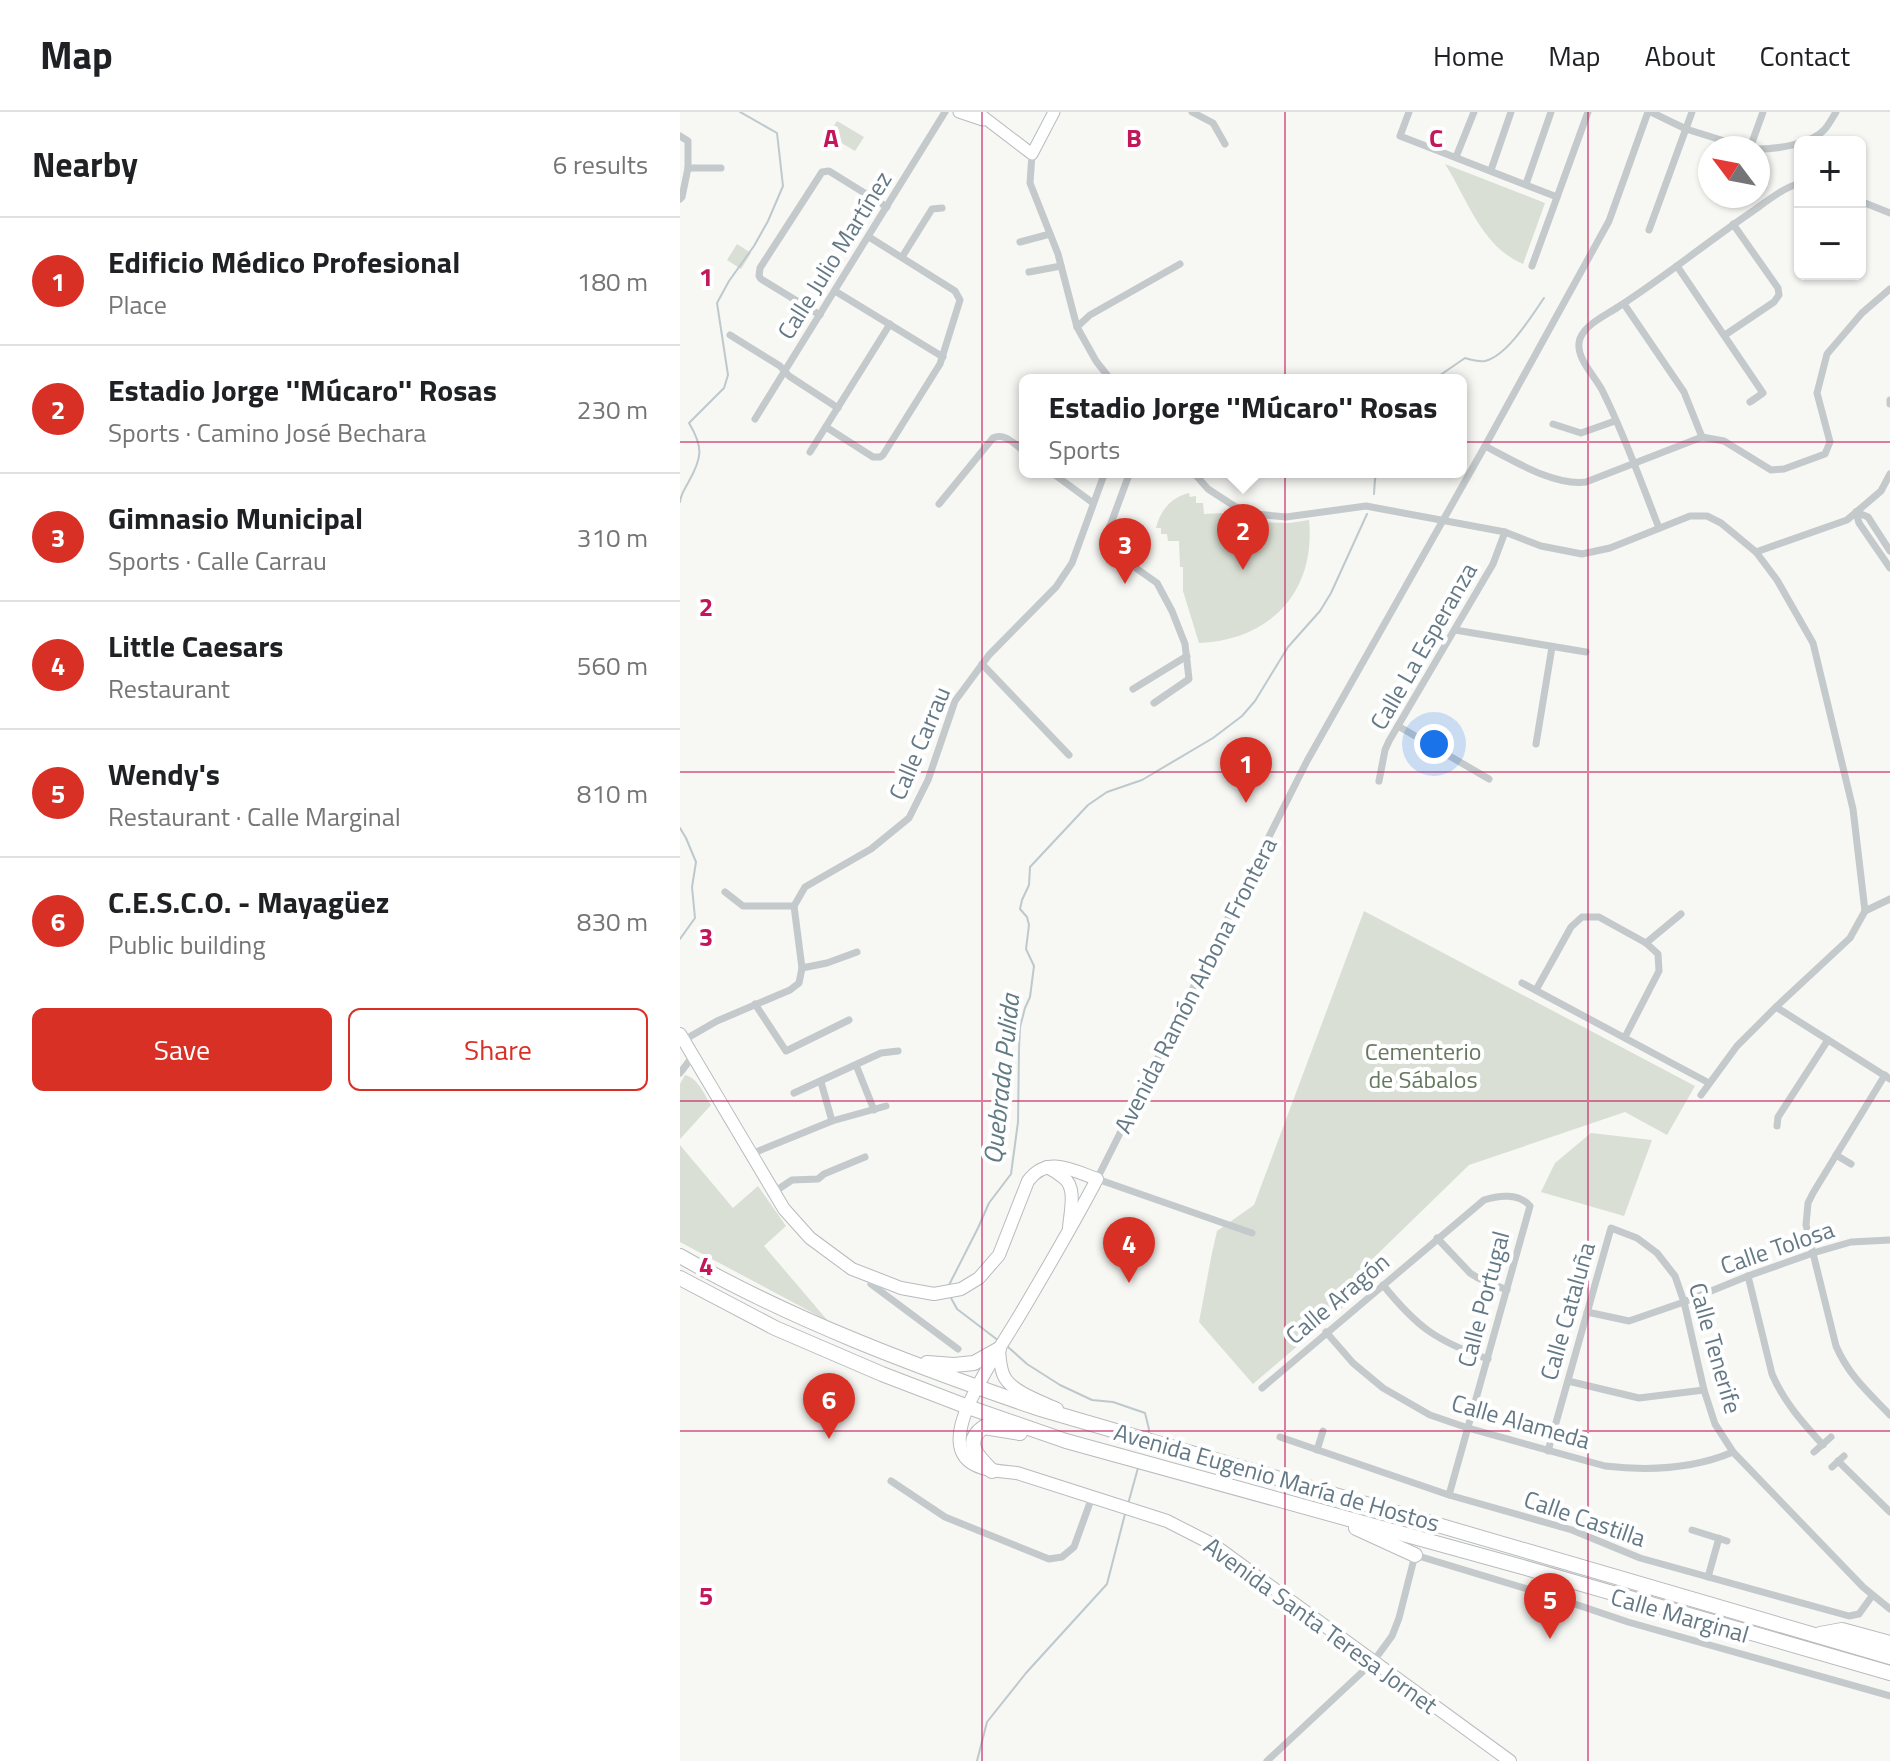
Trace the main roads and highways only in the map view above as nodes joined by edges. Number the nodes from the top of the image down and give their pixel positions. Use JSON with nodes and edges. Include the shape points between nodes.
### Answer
{"nodes":[{"id":1,"x":682,"y":1037,"type":"edge"},
{"id":2,"x":1047,"y":1167,"type":"junction"},
{"id":3,"x":1068,"y":1234,"type":"junction"},
{"id":4,"x":680,"y":1256,"type":"edge"},
{"id":5,"x":680,"y":1278,"type":"edge"},
{"id":6,"x":1002,"y":1345,"type":"junction"},
{"id":7,"x":912,"y":1362,"type":"junction"},
{"id":8,"x":977,"y":1387,"type":"junction"},
{"id":9,"x":968,"y":1407,"type":"junction"},
{"id":10,"x":1090,"y":1422,"type":"junction"},
{"id":11,"x":1066,"y":1441,"type":"junction"},
{"id":12,"x":992,"y":1471,"type":"junction"},
{"id":13,"x":1312,"y":1508,"type":"junction"},
{"id":14,"x":1415,"y":1555,"type":"road end"},
{"id":15,"x":1815,"y":1635,"type":"junction"},
{"id":16,"x":1890,"y":1643,"type":"edge"},
{"id":17,"x":1890,"y":1657,"type":"edge"},
{"id":18,"x":1890,"y":1673,"type":"edge"},
{"id":19,"x":1510,"y":1761,"type":"edge"}],
"edges":[{"from":1,"to":2,"type":"main road","via":[[784,1209],[810,1238],[852,1269],[901,1288],[934,1294],[961,1289],[979,1278],[999,1255],[1028,1181]]},
{"from":2,"to":3,"type":"main road","via":[[1069,1184]]},
{"from":2,"to":3,"type":"main road","name":"Avenida Ramón Arbona Frontera","via":[[1097,1179]]},
{"from":3,"to":6,"type":"main road","name":"Avenida Ramón Arbona Frontera"},
{"from":4,"to":7,"type":"highway","name":"Avenida Eugenio María de Hostos","via":[[785,1309]]},
{"from":5,"to":9,"type":"highway","name":"Avenida Eugenio María de Hostos","via":[[775,1328]]},
{"from":6,"to":7,"type":"highway","via":[[974,1363]]},
{"from":6,"to":8,"type":"main road","name":"Avenida Ramón Arbona Frontera"},
{"from":6,"to":10,"type":"main road","via":[[1007,1381]]},
{"from":7,"to":8,"type":"highway","name":"Avenida Eugenio María de Hostos"},
{"from":8,"to":9,"type":"main road","name":"Avenida Santa Teresa Jornet"},
{"from":8,"to":10,"type":"highway","name":"Avenida Eugenio María de Hostos"},
{"from":9,"to":11,"type":"highway","name":"Avenida Eugenio María de Hostos"},
{"from":9,"to":12,"type":"main road","name":"Avenida Santa Teresa Jornet","via":[[959,1443],[963,1455]]},
{"from":10,"to":15,"type":"highway","name":"Avenida Eugenio María de Hostos"},
{"from":11,"to":12,"type":"highway","via":[[984,1427],[973,1441],[976,1454]]},
{"from":11,"to":13,"type":"highway","name":"Avenida Eugenio María de Hostos"},
{"from":12,"to":19,"type":"main road","name":"Avenida Santa Teresa Jornet","via":[[1017,1473],[1167,1521],[1214,1545]]},
{"from":13,"to":14,"type":"highway"},
{"from":13,"to":18,"type":"highway","name":"Avenida Eugenio María de Hostos"},
{"from":15,"to":16,"type":"highway","via":[[1842,1630]]},
{"from":15,"to":17,"type":"highway","name":"Avenida Eugenio María de Hostos"}]}
